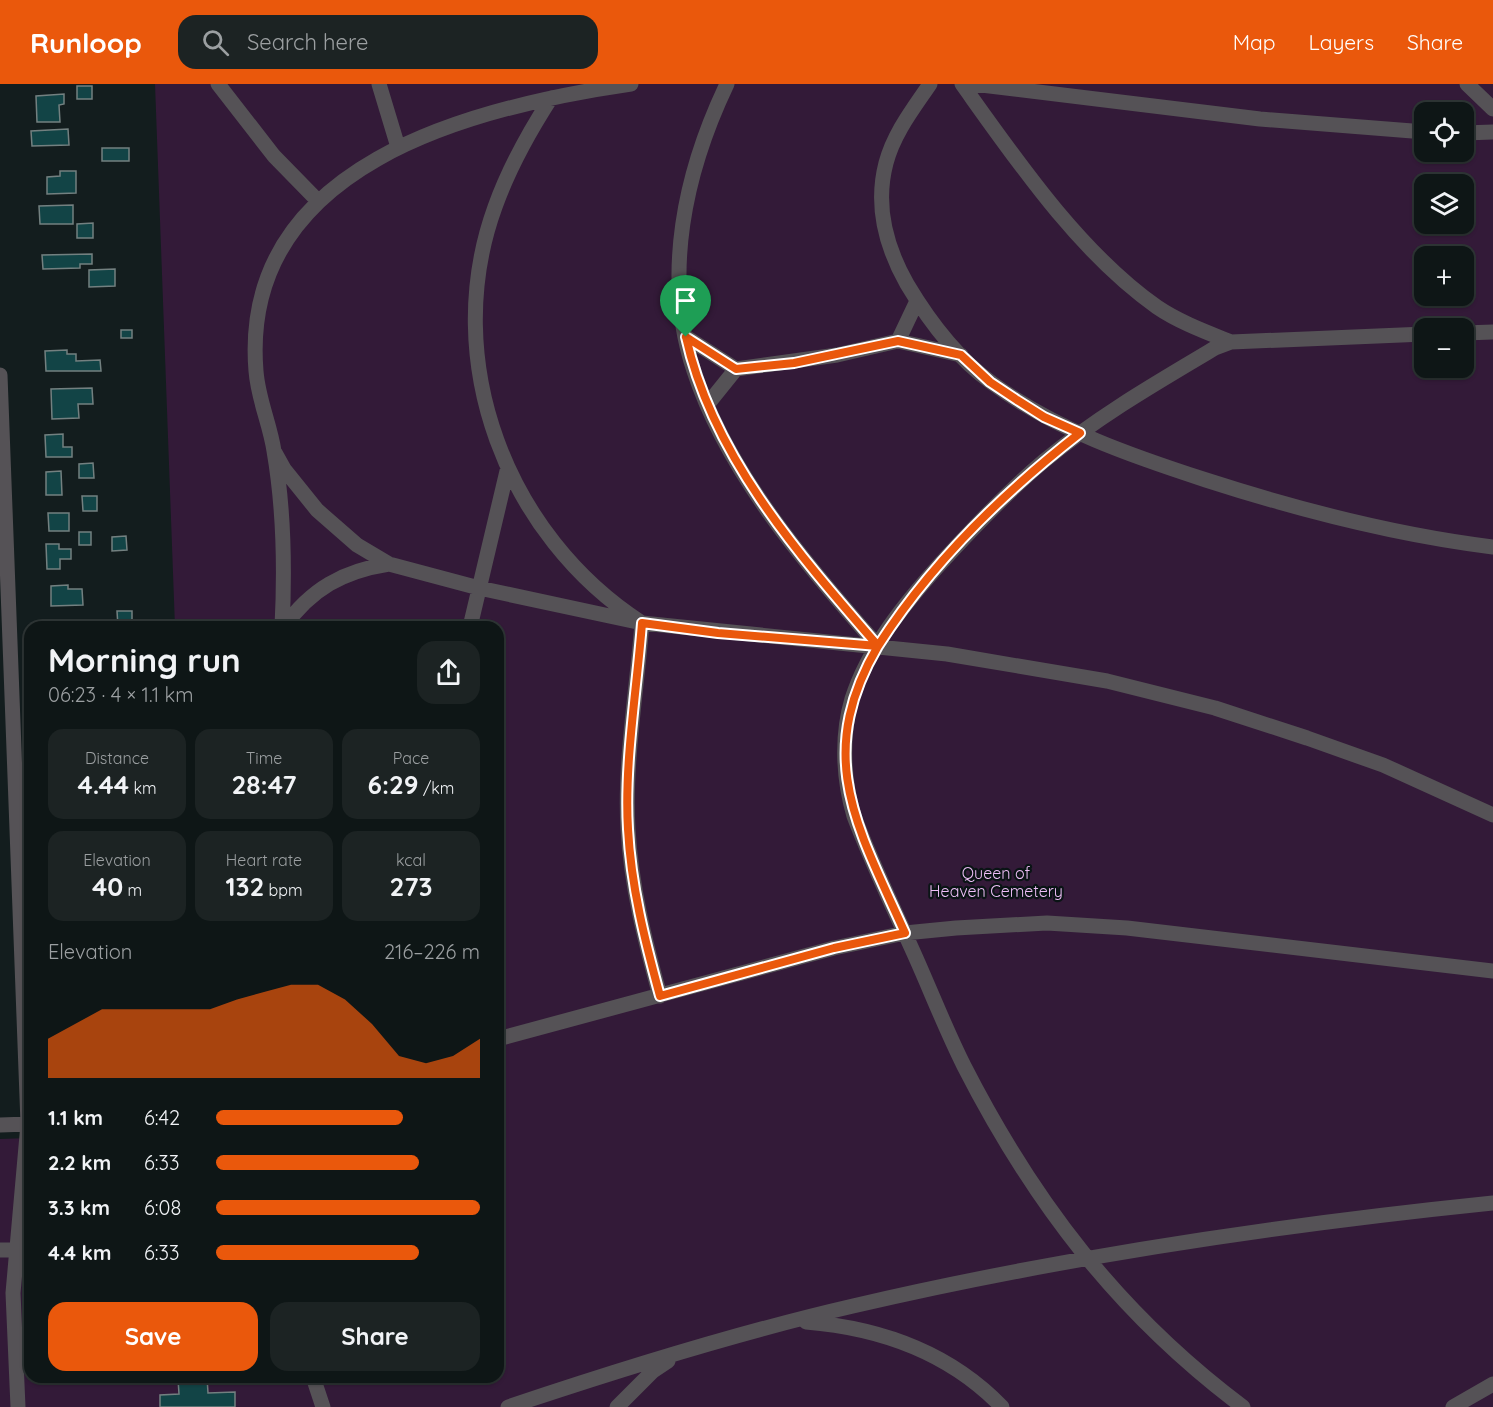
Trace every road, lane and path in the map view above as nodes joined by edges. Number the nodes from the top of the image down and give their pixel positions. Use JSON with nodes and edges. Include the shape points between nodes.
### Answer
{"nodes":[{"id":1,"x":218,"y":84,"type":"edge"},
{"id":2,"x":379,"y":84,"type":"edge"},
{"id":3,"x":631,"y":84,"type":"edge"},
{"id":4,"x":727,"y":84,"type":"edge"},
{"id":5,"x":930,"y":84,"type":"edge"},
{"id":6,"x":962,"y":84,"type":"edge"},
{"id":7,"x":972,"y":84,"type":"edge"},
{"id":8,"x":1467,"y":84,"type":"edge"},
{"id":9,"x":551,"y":98,"type":"junction"},
{"id":10,"x":1493,"y":109,"type":"edge"},
{"id":11,"x":1414,"y":131,"type":"edge"},
{"id":12,"x":1493,"y":132,"type":"edge"},
{"id":13,"x":1474,"y":133,"type":"edge"},
{"id":14,"x":398,"y":147,"type":"junction"},
{"id":15,"x":318,"y":201,"type":"junction"},
{"id":16,"x":917,"y":301,"type":"junction"},
{"id":17,"x":1493,"y":332,"type":"edge"},
{"id":18,"x":1474,"y":333,"type":"edge"},
{"id":19,"x":1414,"y":334,"type":"edge"},
{"id":20,"x":686,"y":337,"type":"junction"},
{"id":21,"x":898,"y":341,"type":"junction"},
{"id":22,"x":1231,"y":342,"type":"junction"},
{"id":23,"x":961,"y":355,"type":"junction"},
{"id":24,"x":736,"y":369,"type":"junction"},
{"id":25,"x":0,"y":375,"type":"edge"},
{"id":26,"x":707,"y":405,"type":"junction"},
{"id":27,"x":1080,"y":433,"type":"junction"},
{"id":28,"x":274,"y":451,"type":"junction"},
{"id":29,"x":507,"y":471,"type":"junction"},
{"id":30,"x":1493,"y":547,"type":"edge"},
{"id":31,"x":389,"y":564,"type":"junction"},
{"id":32,"x":479,"y":588,"type":"junction"},
{"id":33,"x":283,"y":621,"type":"edge"},
{"id":34,"x":288,"y":621,"type":"edge"},
{"id":35,"x":471,"y":621,"type":"edge"},
{"id":36,"x":642,"y":623,"type":"junction"},
{"id":37,"x":878,"y":646,"type":"junction"},
{"id":38,"x":1473,"y":806,"type":"junction"},
{"id":39,"x":1493,"y":807,"type":"edge"},
{"id":40,"x":1493,"y":815,"type":"edge"},
{"id":41,"x":905,"y":933,"type":"junction"},
{"id":42,"x":1493,"y":971,"type":"edge"},
{"id":43,"x":660,"y":996,"type":"junction"},
{"id":44,"x":24,"y":1017,"type":"edge"},
{"id":45,"x":504,"y":1037,"type":"edge"},
{"id":46,"x":24,"y":1124,"type":"edge"},
{"id":47,"x":0,"y":1125,"type":"edge"},
{"id":48,"x":1493,"y":1203,"type":"edge"},
{"id":49,"x":24,"y":1225,"type":"edge"},
{"id":50,"x":0,"y":1250,"type":"edge"},
{"id":51,"x":23,"y":1250,"type":"edge"},
{"id":52,"x":1087,"y":1259,"type":"junction"},
{"id":53,"x":794,"y":1321,"type":"junction"},
{"id":54,"x":684,"y":1352,"type":"junction"},
{"id":55,"x":315,"y":1383,"type":"edge"},
{"id":56,"x":1493,"y":1384,"type":"edge"},
{"id":57,"x":18,"y":1407,"type":"edge"},
{"id":58,"x":322,"y":1407,"type":"edge"},
{"id":59,"x":508,"y":1407,"type":"edge"},
{"id":60,"x":617,"y":1407,"type":"edge"},
{"id":61,"x":1002,"y":1407,"type":"edge"},
{"id":62,"x":1243,"y":1407,"type":"edge"},
{"id":63,"x":1453,"y":1407,"type":"edge"}],
"edges":[{"from":1,"to":15,"type":"street","via":[[274,156]]},
{"from":2,"to":14,"type":"street"},
{"from":3,"to":9,"type":"street"},
{"from":4,"to":20,"type":"street","via":[[701,143],[686,201],[680,259]]},
{"from":5,"to":16,"type":"street","via":[[895,139],[886,162],[881,195],[889,244]]},
{"from":6,"to":22,"type":"street","via":[[1034,182],[1114,270],[1158,307]]},
{"from":7,"to":11,"type":"street","via":[[1260,119]]},
{"from":8,"to":10,"type":"street"},
{"from":9,"to":14,"type":"street"},
{"from":9,"to":29,"type":"street","via":[[494,208],[476,298],[480,376]]},
{"from":12,"to":13,"type":"street"},
{"from":14,"to":15,"type":"street","via":[[350,174]]},
{"from":15,"to":28,"type":"street","via":[[295,230],[273,269],[258,321],[256,371]]},
{"from":16,"to":21,"type":"street"},
{"from":16,"to":23,"type":"street"},
{"from":17,"to":18,"type":"street"},
{"from":19,"to":22,"type":"street"},
{"from":20,"to":24,"type":"street"},
{"from":20,"to":26,"type":"street","via":[[693,370]]},
{"from":21,"to":23,"type":"street"},
{"from":21,"to":24,"type":"street","via":[[794,363]]},
{"from":22,"to":27,"type":"street","via":[[1149,387]]},
{"from":23,"to":27,"type":"street","via":[[1017,400]]},
{"from":24,"to":26,"type":"street"},
{"from":25,"to":44,"type":"street"},
{"from":26,"to":37,"type":"street","via":[[742,468],[797,549]]},
{"from":27,"to":30,"type":"street","via":[[1165,467],[1283,503]]},
{"from":27,"to":37,"type":"street","via":[[1020,482],[981,521],[930,576]]},
{"from":28,"to":31,"type":"street","via":[[317,510],[357,545]]},
{"from":28,"to":33,"type":"street","via":[[282,522]]},
{"from":29,"to":32,"type":"street"},
{"from":29,"to":36,"type":"street","via":[[536,519],[575,567],[618,608]]},
{"from":31,"to":32,"type":"street"},
{"from":31,"to":34,"type":"street","via":[[352,572],[324,585]]},
{"from":32,"to":35,"type":"street"},
{"from":32,"to":36,"type":"street"},
{"from":36,"to":37,"type":"street"},
{"from":36,"to":43,"type":"street","via":[[628,829],[635,894]]},
{"from":37,"to":38,"type":"street","via":[[1039,668],[1215,708],[1383,765]]},
{"from":37,"to":41,"type":"street","via":[[852,702],[846,779],[857,824]]},
{"from":38,"to":39,"type":"street"},
{"from":38,"to":40,"type":"street"},
{"from":41,"to":42,"type":"street","via":[[1001,925],[1085,925]]},
{"from":41,"to":43,"type":"street","via":[[834,948]]},
{"from":41,"to":52,"type":"street","via":[[983,1101],[1033,1187]]},
{"from":43,"to":45,"type":"street"},
{"from":46,"to":47,"type":"street"},
{"from":48,"to":52,"type":"street"},
{"from":49,"to":51,"type":"street"},
{"from":50,"to":51,"type":"street"},
{"from":51,"to":57,"type":"street","via":[[13,1293]]},
{"from":52,"to":53,"type":"street","via":[[930,1289]]},
{"from":52,"to":62,"type":"street","via":[[1157,1335]]},
{"from":53,"to":54,"type":"street"},
{"from":53,"to":61,"type":"street","via":[[834,1324],[913,1345],[974,1382]]},
{"from":54,"to":59,"type":"street"},
{"from":54,"to":60,"type":"street","via":[[653,1371]]},
{"from":55,"to":58,"type":"street"},
{"from":56,"to":63,"type":"street"}]}
